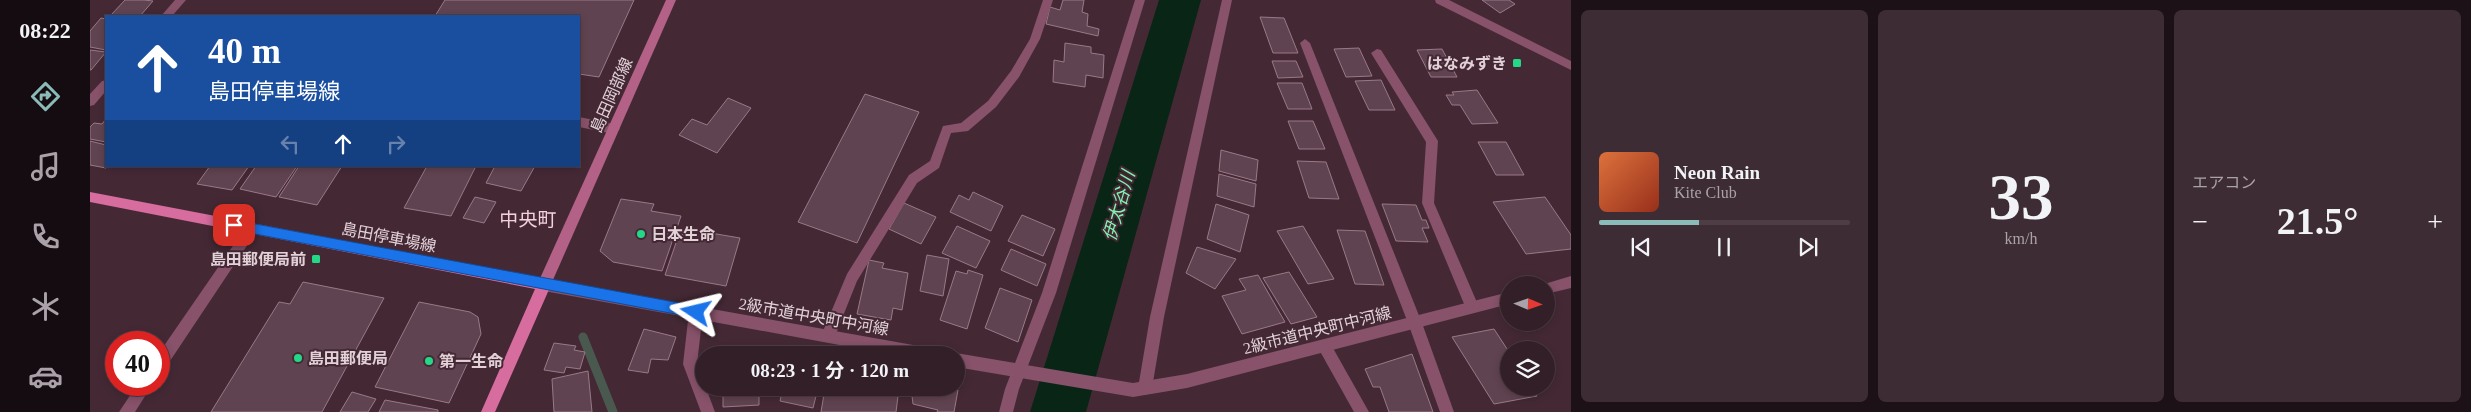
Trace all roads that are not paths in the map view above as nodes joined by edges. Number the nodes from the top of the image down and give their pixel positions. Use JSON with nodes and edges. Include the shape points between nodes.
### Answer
{"nodes":[{"id":1,"x":181,"y":0,"type":"edge"},
{"id":2,"x":671,"y":0,"type":"edge"},
{"id":3,"x":1048,"y":0,"type":"edge"},
{"id":4,"x":1140,"y":0,"type":"edge"},
{"id":5,"x":1227,"y":0,"type":"edge"},
{"id":6,"x":1440,"y":0,"type":"edge"},
{"id":7,"x":167,"y":15,"type":"edge"},
{"id":8,"x":1305,"y":44,"type":"dead end"},
{"id":9,"x":1377,"y":53,"type":"dead end"},
{"id":10,"x":1571,"y":66,"type":"edge"},
{"id":11,"x":105,"y":85,"type":"edge"},
{"id":12,"x":90,"y":102,"type":"edge"},
{"id":13,"x":580,"y":122,"type":"edge"},
{"id":14,"x":614,"y":129,"type":"junction"},
{"id":15,"x":90,"y":197,"type":"edge"},
{"id":16,"x":252,"y":228,"type":"junction"},
{"id":17,"x":1571,"y":282,"type":"edge"},
{"id":18,"x":544,"y":285,"type":"junction"},
{"id":19,"x":1555,"y":286,"type":"edge"},
{"id":20,"x":1500,"y":300,"type":"edge"},
{"id":21,"x":1472,"y":307,"type":"junction"},
{"id":22,"x":696,"y":312,"type":"junction"},
{"id":23,"x":1414,"y":323,"type":"junction"},
{"id":24,"x":828,"y":336,"type":"junction"},
{"id":25,"x":882,"y":346,"type":"edge"},
{"id":26,"x":1324,"y":346,"type":"junction"},
{"id":27,"x":170,"y":349,"type":"edge"},
{"id":28,"x":965,"y":362,"type":"edge"},
{"id":29,"x":1025,"y":373,"type":"junction"},
{"id":30,"x":1139,"y":389,"type":"junction"},
{"id":31,"x":137,"y":396,"type":"edge"},
{"id":32,"x":126,"y":412,"type":"edge"},
{"id":33,"x":488,"y":412,"type":"edge"},
{"id":34,"x":708,"y":412,"type":"edge"},
{"id":35,"x":1006,"y":412,"type":"edge"},
{"id":36,"x":1362,"y":412,"type":"edge"},
{"id":37,"x":1447,"y":412,"type":"edge"}],
"edges":[{"from":1,"to":7,"type":"street"},
{"from":2,"to":14,"type":"main road","name":"島田岡部線"},
{"from":3,"to":24,"type":"street","via":[[1035,39],[1015,74],[992,104],[964,128],[947,129],[935,164],[913,179],[852,278]]},
{"from":4,"to":29,"type":"street"},
{"from":5,"to":30,"type":"street"},
{"from":6,"to":10,"type":"street"},
{"from":8,"to":23,"type":"street"},
{"from":9,"to":21,"type":"street","via":[[1432,141],[1428,203]]},
{"from":11,"to":12,"type":"street"},
{"from":13,"to":14,"type":"street"},
{"from":14,"to":18,"type":"main road","name":"島田岡部線"},
{"from":15,"to":16,"type":"main road","name":"島田停車場線"},
{"from":16,"to":18,"type":"main road","name":"島田停車場線"},
{"from":16,"to":27,"type":"street"},
{"from":17,"to":19,"type":"street"},
{"from":18,"to":22,"type":"street","name":"2級市道中央町中河線"},
{"from":18,"to":33,"type":"main road"},
{"from":20,"to":21,"type":"street","name":"2級市道中央町中河線"},
{"from":21,"to":23,"type":"street","name":"2級市道中央町中河線"},
{"from":22,"to":24,"type":"street","name":"2級市道中央町中河線"},
{"from":22,"to":34,"type":"street","via":[[690,364]]},
{"from":23,"to":26,"type":"street","name":"2級市道中央町中河線"},
{"from":23,"to":37,"type":"street"},
{"from":24,"to":25,"type":"street","name":"2級市道中央町中河線"},
{"from":26,"to":30,"type":"street","name":"2級市道中央町中河線","via":[[1187,381]]},
{"from":26,"to":36,"type":"street"},
{"from":28,"to":29,"type":"street"},
{"from":29,"to":30,"type":"street","name":"2級市道中央町中河線"},
{"from":29,"to":35,"type":"street"},
{"from":31,"to":32,"type":"street"}]}
